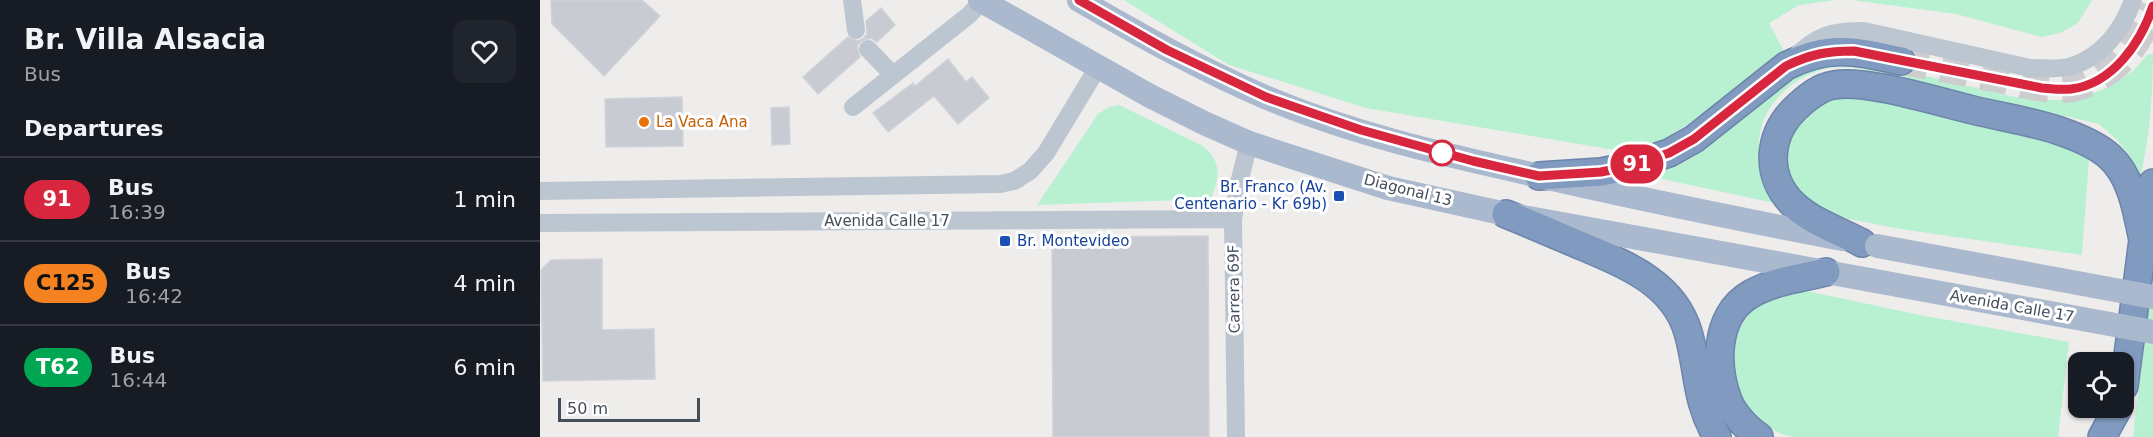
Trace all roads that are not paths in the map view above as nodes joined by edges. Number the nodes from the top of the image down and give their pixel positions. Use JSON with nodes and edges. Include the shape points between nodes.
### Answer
{"nodes":[{"id":1,"x":852,"y":0,"type":"edge"},
{"id":2,"x":981,"y":0,"type":"edge"},
{"id":3,"x":1079,"y":0,"type":"edge"},
{"id":4,"x":2133,"y":0,"type":"edge"},
{"id":5,"x":856,"y":30,"type":"dead end"},
{"id":6,"x":868,"y":49,"type":"dead end"},
{"id":7,"x":1901,"y":61,"type":"tunnel mouth"},
{"id":8,"x":1786,"y":66,"type":"junction"},
{"id":9,"x":1098,"y":67,"type":"junction"},
{"id":10,"x":893,"y":75,"type":"junction"},
{"id":11,"x":853,"y":107,"type":"dead end"},
{"id":12,"x":1249,"y":143,"type":"junction"},
{"id":13,"x":1539,"y":176,"type":"junction"},
{"id":14,"x":2153,"y":183,"type":"edge"},
{"id":15,"x":540,"y":191,"type":"edge"},
{"id":16,"x":1506,"y":214,"type":"junction"},
{"id":17,"x":1233,"y":219,"type":"junction"},
{"id":18,"x":540,"y":224,"type":"edge"},
{"id":19,"x":2143,"y":240,"type":"junction"},
{"id":20,"x":1869,"y":244,"type":"junction"},
{"id":21,"x":1826,"y":272,"type":"junction"},
{"id":22,"x":1870,"y":280,"type":"joint"},
{"id":23,"x":2153,"y":297,"type":"edge"},
{"id":24,"x":2153,"y":332,"type":"edge"},
{"id":25,"x":2128,"y":352,"type":"edge"},
{"id":26,"x":2114,"y":418,"type":"edge"},
{"id":27,"x":2120,"y":418,"type":"edge"},
{"id":28,"x":1236,"y":437,"type":"edge"},
{"id":29,"x":1717,"y":437,"type":"edge"},
{"id":30,"x":1759,"y":437,"type":"edge"},
{"id":31,"x":2102,"y":437,"type":"edge"},
{"id":32,"x":2119,"y":437,"type":"edge"}],
"edges":[{"from":1,"to":5,"type":"street"},
{"from":2,"to":9,"type":"main road","name":"Diagonal 13"},
{"from":2,"to":10,"type":"street","via":[[969,15]]},
{"from":3,"to":13,"type":"main road","via":[[1167,50],[1266,97],[1361,130]]},
{"from":4,"to":8,"type":"street","via":[[2128,15],[2105,46],[2071,66],[2030,68],[1864,31],[1825,34],[1809,43]]},
{"from":6,"to":10,"type":"street"},
{"from":7,"to":8,"type":"highway","via":[[1854,51],[1826,51]]},
{"from":8,"to":13,"type":"highway","via":[[1694,139],[1669,153],[1601,172]]},
{"from":9,"to":12,"type":"main road","name":"Diagonal 13"},
{"from":9,"to":15,"type":"street","via":[[1046,153],[1030,171],[1014,181]]},
{"from":10,"to":11,"type":"street"},
{"from":12,"to":16,"type":"main road","name":"Diagonal 13","via":[[1388,188]]},
{"from":12,"to":17,"type":"street","name":"Carrera 69F"},
{"from":13,"to":20,"type":"main road"},
{"from":14,"to":19,"type":"highway"},
{"from":16,"to":21,"type":"main road","name":"Diagonal 13"},
{"from":16,"to":29,"type":"highway","via":[[1630,267],[1668,296],[1688,330],[1700,397]]},
{"from":17,"to":18,"type":"street","name":"Avenida Calle 17"},
{"from":17,"to":28,"type":"street","name":"Carrera 69F"},
{"from":19,"to":20,"type":"highway","via":[[2132,193],[2111,158],[2099,148],[2055,130],[1893,91],[1833,85],[1811,94],[1789,114],[1774,143],[1773,165],[1782,189],[1794,205]]},
{"from":19,"to":25,"type":"highway"},
{"from":20,"to":23,"type":"main road","bridge":true},
{"from":21,"to":22,"type":"main road","name":"Diagonal 13"},
{"from":21,"to":30,"type":"highway","via":[[1769,285],[1749,295],[1725,326],[1720,346],[1724,388],[1732,408]]},
{"from":22,"to":24,"type":"main road","name":"Avenida Calle 17","bridge":true},
{"from":26,"to":31,"type":"highway"},
{"from":27,"to":32,"type":"highway"}]}
